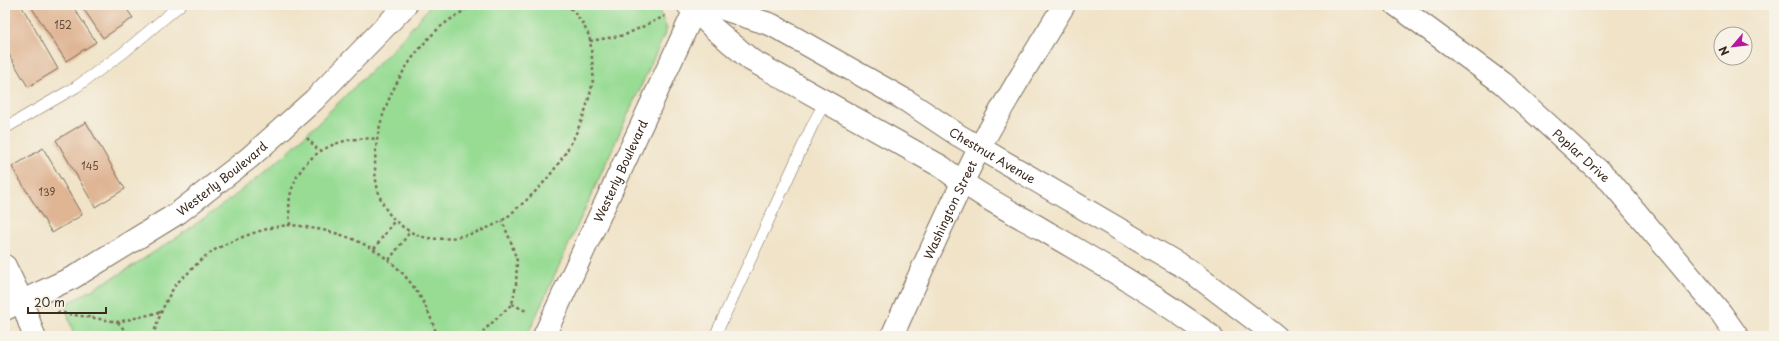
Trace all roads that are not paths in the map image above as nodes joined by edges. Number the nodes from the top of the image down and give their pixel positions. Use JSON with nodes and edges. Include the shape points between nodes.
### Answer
{"nodes":[{"id":1,"x":180,"y":5,"type":"edge"},
{"id":2,"x":406,"y":5,"type":"edge"},
{"id":3,"x":1064,"y":5,"type":"edge"},
{"id":4,"x":1396,"y":5,"type":"edge"},
{"id":5,"x":693,"y":6,"type":"edge"},
{"id":6,"x":825,"y":102,"type":"junction"},
{"id":7,"x":5,"y":128,"type":"edge"},
{"id":8,"x":980,"y":147,"type":"junction"},
{"id":9,"x":962,"y":183,"type":"junction"},
{"id":10,"x":5,"y":266,"type":"edge"},
{"id":11,"x":14,"y":305,"type":"edge"},
{"id":12,"x":34,"y":336,"type":"edge"},
{"id":13,"x":544,"y":336,"type":"edge"},
{"id":14,"x":715,"y":336,"type":"edge"},
{"id":15,"x":892,"y":336,"type":"edge"},
{"id":16,"x":1211,"y":336,"type":"edge"},
{"id":17,"x":1276,"y":336,"type":"edge"},
{"id":18,"x":1737,"y":336,"type":"edge"}],
"edges":[{"from":1,"to":7,"type":"lane","via":[[123,53],[82,83]]},
{"from":2,"to":11,"type":"street","name":"Westerly Boulevard","via":[[314,100],[248,158],[178,213],[74,277]]},
{"from":3,"to":8,"type":"street","name":"Washington Street"},
{"from":4,"to":18,"type":"street","name":"Poplar Drive","via":[[1502,83],[1610,181],[1721,313]]},
{"from":5,"to":6,"type":"street","via":[[712,27],[751,60]]},
{"from":5,"to":8,"type":"street","name":"Chestnut Avenue","via":[[721,8],[772,25],[907,101]]},
{"from":5,"to":13,"type":"street","name":"Westerly Boulevard"},
{"from":6,"to":9,"type":"street","via":[[942,167]]},
{"from":6,"to":14,"type":"lane"},
{"from":8,"to":9,"type":"street","name":"Washington Street"},
{"from":8,"to":17,"type":"street","name":"Chestnut Avenue","via":[[1188,270]]},
{"from":9,"to":15,"type":"street","name":"Washington Street"},
{"from":9,"to":16,"type":"street","via":[[1067,244],[1190,320]]},
{"from":10,"to":11,"type":"street"},
{"from":11,"to":12,"type":"street"}]}
